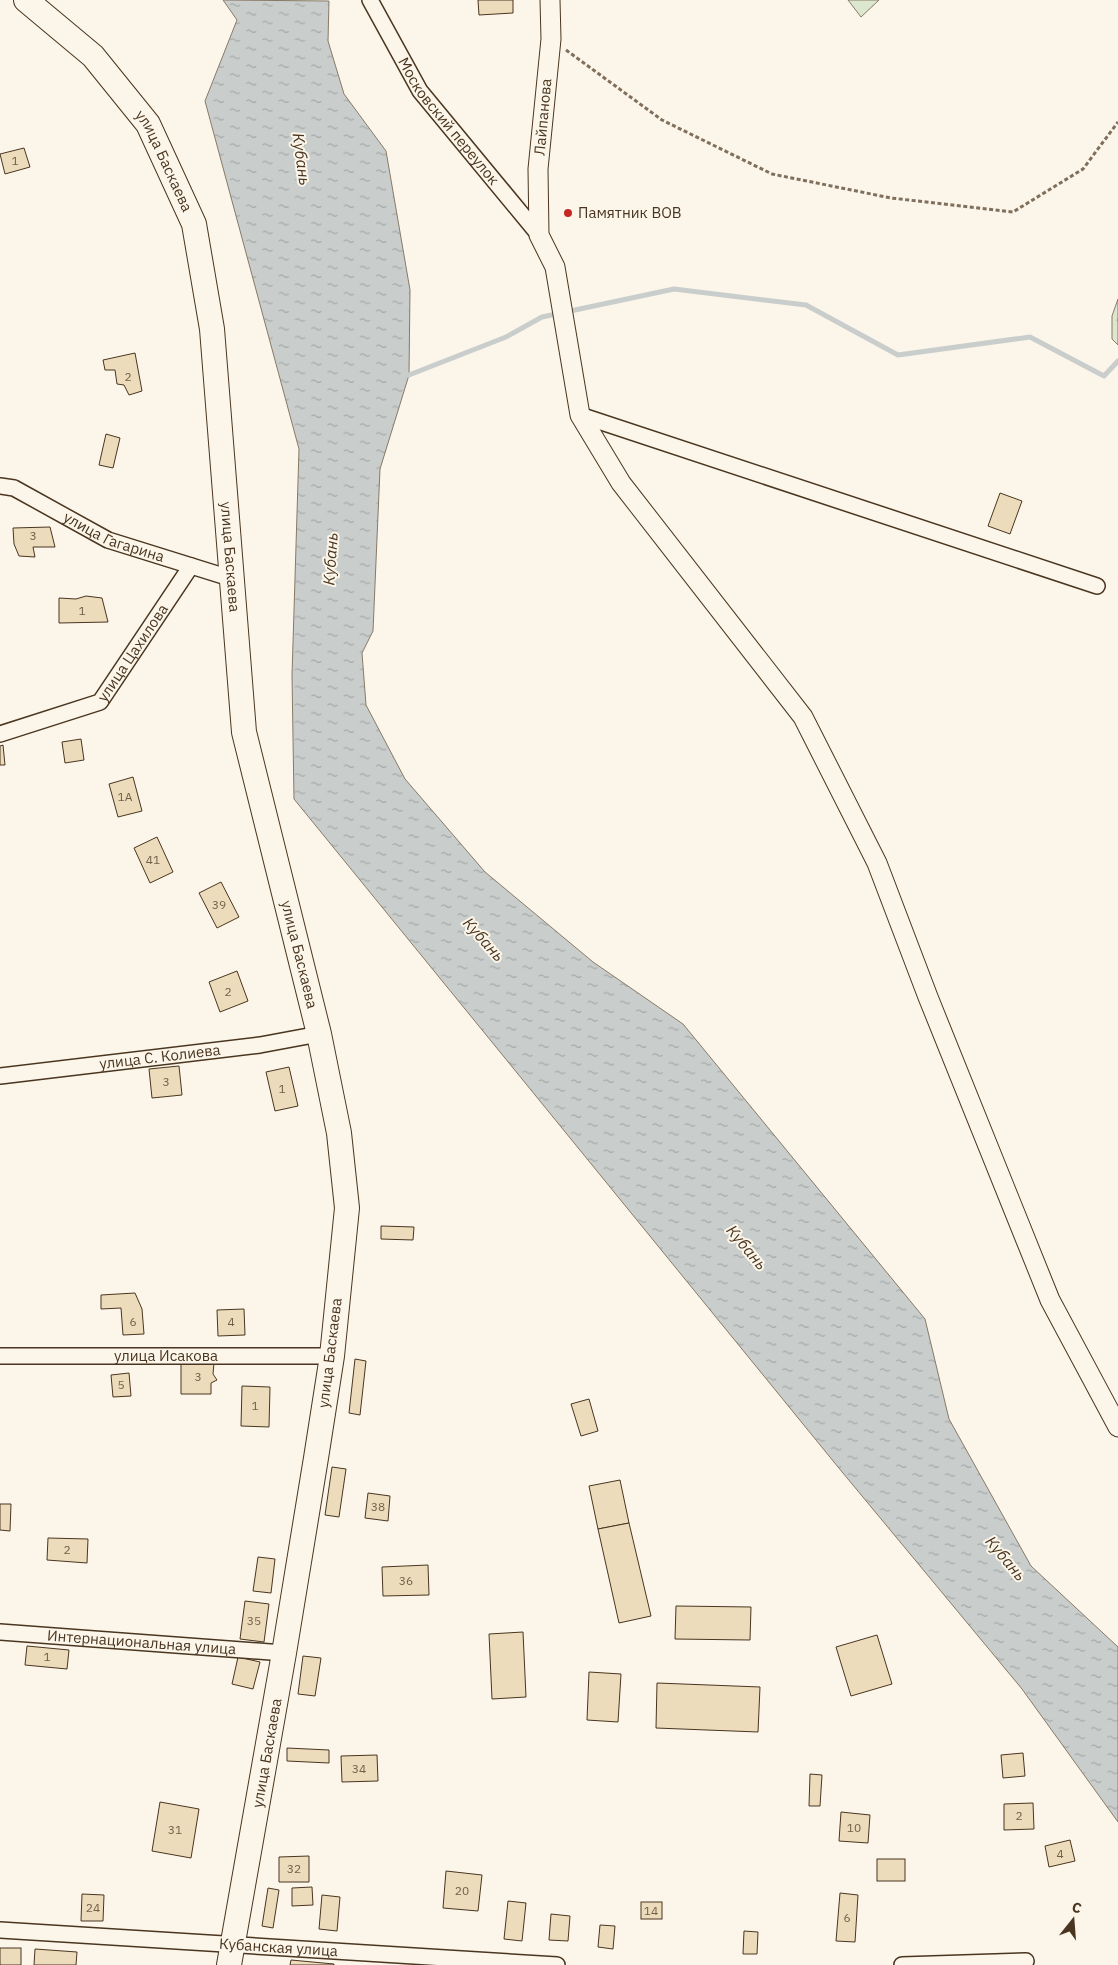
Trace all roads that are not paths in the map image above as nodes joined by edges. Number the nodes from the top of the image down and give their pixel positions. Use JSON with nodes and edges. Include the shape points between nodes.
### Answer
{"nodes":[{"id":1,"x":26,"y":0,"type":"edge"},
{"id":2,"x":370,"y":0,"type":"edge"},
{"id":3,"x":550,"y":0,"type":"edge"},
{"id":4,"x":539,"y":235,"type":"junction"},
{"id":5,"x":580,"y":415,"type":"junction"},
{"id":6,"x":0,"y":486,"type":"edge"},
{"id":7,"x":192,"y":566,"type":"junction"},
{"id":8,"x":233,"y":579,"type":"junction"},
{"id":9,"x":1097,"y":586,"type":"dead end"},
{"id":10,"x":0,"y":734,"type":"edge"},
{"id":11,"x":319,"y":1034,"type":"junction"},
{"id":12,"x":0,"y":1076,"type":"edge"},
{"id":13,"x":0,"y":1356,"type":"edge"},
{"id":14,"x":332,"y":1356,"type":"junction"},
{"id":15,"x":1118,"y":1427,"type":"edge"},
{"id":16,"x":0,"y":1632,"type":"edge"},
{"id":17,"x":284,"y":1653,"type":"junction"},
{"id":18,"x":0,"y":1930,"type":"edge"},
{"id":19,"x":231,"y":1954,"type":"edge"},
{"id":20,"x":1026,"y":1961,"type":"dead end"},
{"id":21,"x":557,"y":1965,"type":"edge"},
{"id":22,"x":902,"y":1965,"type":"edge"}],
"edges":[{"from":1,"to":8,"type":"main road","name":"улица Баскаева","via":[[93,56],[148,124],[194,224],[212,329]]},
{"from":2,"to":4,"type":"street","name":"Московский переулок","via":[[420,91]]},
{"from":3,"to":4,"type":"street","name":"Лайпанова","via":[[551,39],[538,170]]},
{"from":4,"to":5,"type":"street","via":[[556,267]]},
{"from":5,"to":9,"type":"street"},
{"from":5,"to":15,"type":"street","via":[[621,483],[804,717],[877,863],[1050,1300]]},
{"from":6,"to":7,"type":"street","name":"улица Гагарина","via":[[14,488],[108,540]]},
{"from":7,"to":8,"type":"street","name":"улица Гагарина"},
{"from":7,"to":10,"type":"street","name":"улица Цахилова","via":[[100,702]]},
{"from":8,"to":11,"type":"main road","name":"улица Баскаева","via":[[244,732]]},
{"from":11,"to":12,"type":"street","name":"улица С. Колиева","via":[[260,1045]]},
{"from":11,"to":14,"type":"main road","name":"улица Баскаева","via":[[339,1133],[347,1208]]},
{"from":13,"to":14,"type":"street","name":"улица Исакова"},
{"from":14,"to":17,"type":"main road","name":"улица Баскаева"},
{"from":16,"to":17,"type":"street","name":"Интернациональная улица"},
{"from":17,"to":19,"type":"main road","name":"улица Баскаева"},
{"from":18,"to":19,"type":"street","name":"Кубанская улица"},
{"from":19,"to":21,"type":"street","name":"Кубанская улица"},
{"from":20,"to":22,"type":"street"}]}
